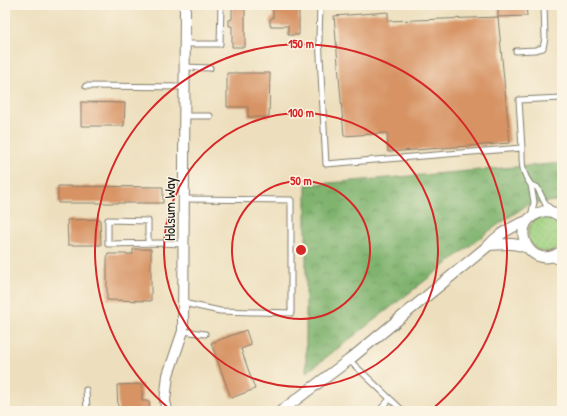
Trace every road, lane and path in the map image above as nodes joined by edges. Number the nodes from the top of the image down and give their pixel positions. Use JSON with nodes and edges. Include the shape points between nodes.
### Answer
{"nodes":[{"id":1,"x":185,"y":5,"type":"edge"},
{"id":2,"x":221,"y":5,"type":"edge"},
{"id":3,"x":320,"y":5,"type":"edge"},
{"id":4,"x":544,"y":5,"type":"edge"},
{"id":5,"x":185,"y":44,"type":"junction"},
{"id":6,"x":516,"y":51,"type":"dead end"},
{"id":7,"x":185,"y":67,"type":"junction"},
{"id":8,"x":210,"y":68,"type":"dead end"},
{"id":9,"x":86,"y":86,"type":"dead end"},
{"id":10,"x":185,"y":87,"type":"junction"},
{"id":11,"x":562,"y":98,"type":"edge"},
{"id":12,"x":184,"y":116,"type":"junction"},
{"id":13,"x":210,"y":116,"type":"dead end"},
{"id":14,"x":522,"y":148,"type":"junction"},
{"id":15,"x":531,"y":185,"type":"junction"},
{"id":16,"x":184,"y":200,"type":"junction"},
{"id":17,"x":558,"y":214,"type":"edge"},
{"id":18,"x":529,"y":219,"type":"junction"},
{"id":19,"x":148,"y":243,"type":"junction"},
{"id":20,"x":183,"y":244,"type":"junction"},
{"id":21,"x":489,"y":245,"type":"junction"},
{"id":22,"x":528,"y":248,"type":"junction"},
{"id":23,"x":562,"y":251,"type":"edge"},
{"id":24,"x":549,"y":257,"type":"junction"},
{"id":25,"x":562,"y":264,"type":"edge"},
{"id":26,"x":183,"y":303,"type":"junction"},
{"id":27,"x":183,"y":331,"type":"junction"},
{"id":28,"x":205,"y":334,"type":"dead end"},
{"id":29,"x":349,"y":360,"type":"junction"},
{"id":30,"x":86,"y":390,"type":"dead end"},
{"id":31,"x":390,"y":399,"type":"junction"},
{"id":32,"x":87,"y":411,"type":"edge"},
{"id":33,"x":167,"y":411,"type":"edge"},
{"id":34,"x":281,"y":411,"type":"edge"},
{"id":35,"x":379,"y":411,"type":"edge"},
{"id":36,"x":403,"y":411,"type":"edge"}],
"edges":[{"from":1,"to":5,"type":"street","name":"Holsum Way"},
{"from":2,"to":5,"type":"lane","via":[[220,44]]},
{"from":3,"to":14,"type":"lane","via":[[319,38],[326,164]]},
{"from":4,"to":6,"type":"lane","via":[[543,48]]},
{"from":5,"to":7,"type":"street","name":"Holsum Way"},
{"from":7,"to":8,"type":"lane"},
{"from":7,"to":10,"type":"street","name":"Holsum Way"},
{"from":9,"to":10,"type":"lane"},
{"from":10,"to":12,"type":"street","name":"Holsum Way"},
{"from":11,"to":14,"type":"lane","via":[[519,100]]},
{"from":12,"to":13,"type":"lane"},
{"from":12,"to":16,"type":"street","name":"Holsum Way"},
{"from":14,"to":15,"type":"lane","via":[[523,170]]},
{"from":15,"to":17,"type":"lane","via":[[537,187],[546,205]]},
{"from":15,"to":18,"type":"lane","via":[[534,202]]},
{"from":16,"to":20,"type":"street","name":"Holsum Way"},
{"from":16,"to":26,"type":"lane","via":[[291,200],[291,313],[220,311]]},
{"from":17,"to":18,"type":"street","via":[[541,212]]},
{"from":18,"to":21,"type":"street","via":[[496,237]]},
{"from":18,"to":22,"type":"street","via":[[523,232]]},
{"from":19,"to":19,"type":"lane","via":[[108,244],[108,220],[148,221]]},
{"from":19,"to":20,"type":"lane"},
{"from":20,"to":26,"type":"street","name":"Holsum Way"},
{"from":21,"to":22,"type":"street","via":[[512,243]]},
{"from":21,"to":29,"type":"street"},
{"from":22,"to":24,"type":"street","via":[[537,256]]},
{"from":23,"to":24,"type":"street"},
{"from":24,"to":25,"type":"lane"},
{"from":26,"to":27,"type":"street","name":"Holsum Way"},
{"from":27,"to":28,"type":"lane"},
{"from":27,"to":33,"type":"street","name":"Holsum Way","via":[[168,375],[165,401]]},
{"from":29,"to":31,"type":"lane"},
{"from":29,"to":34,"type":"street"},
{"from":30,"to":32,"type":"lane"},
{"from":31,"to":35,"type":"lane"},
{"from":31,"to":36,"type":"lane"}]}
